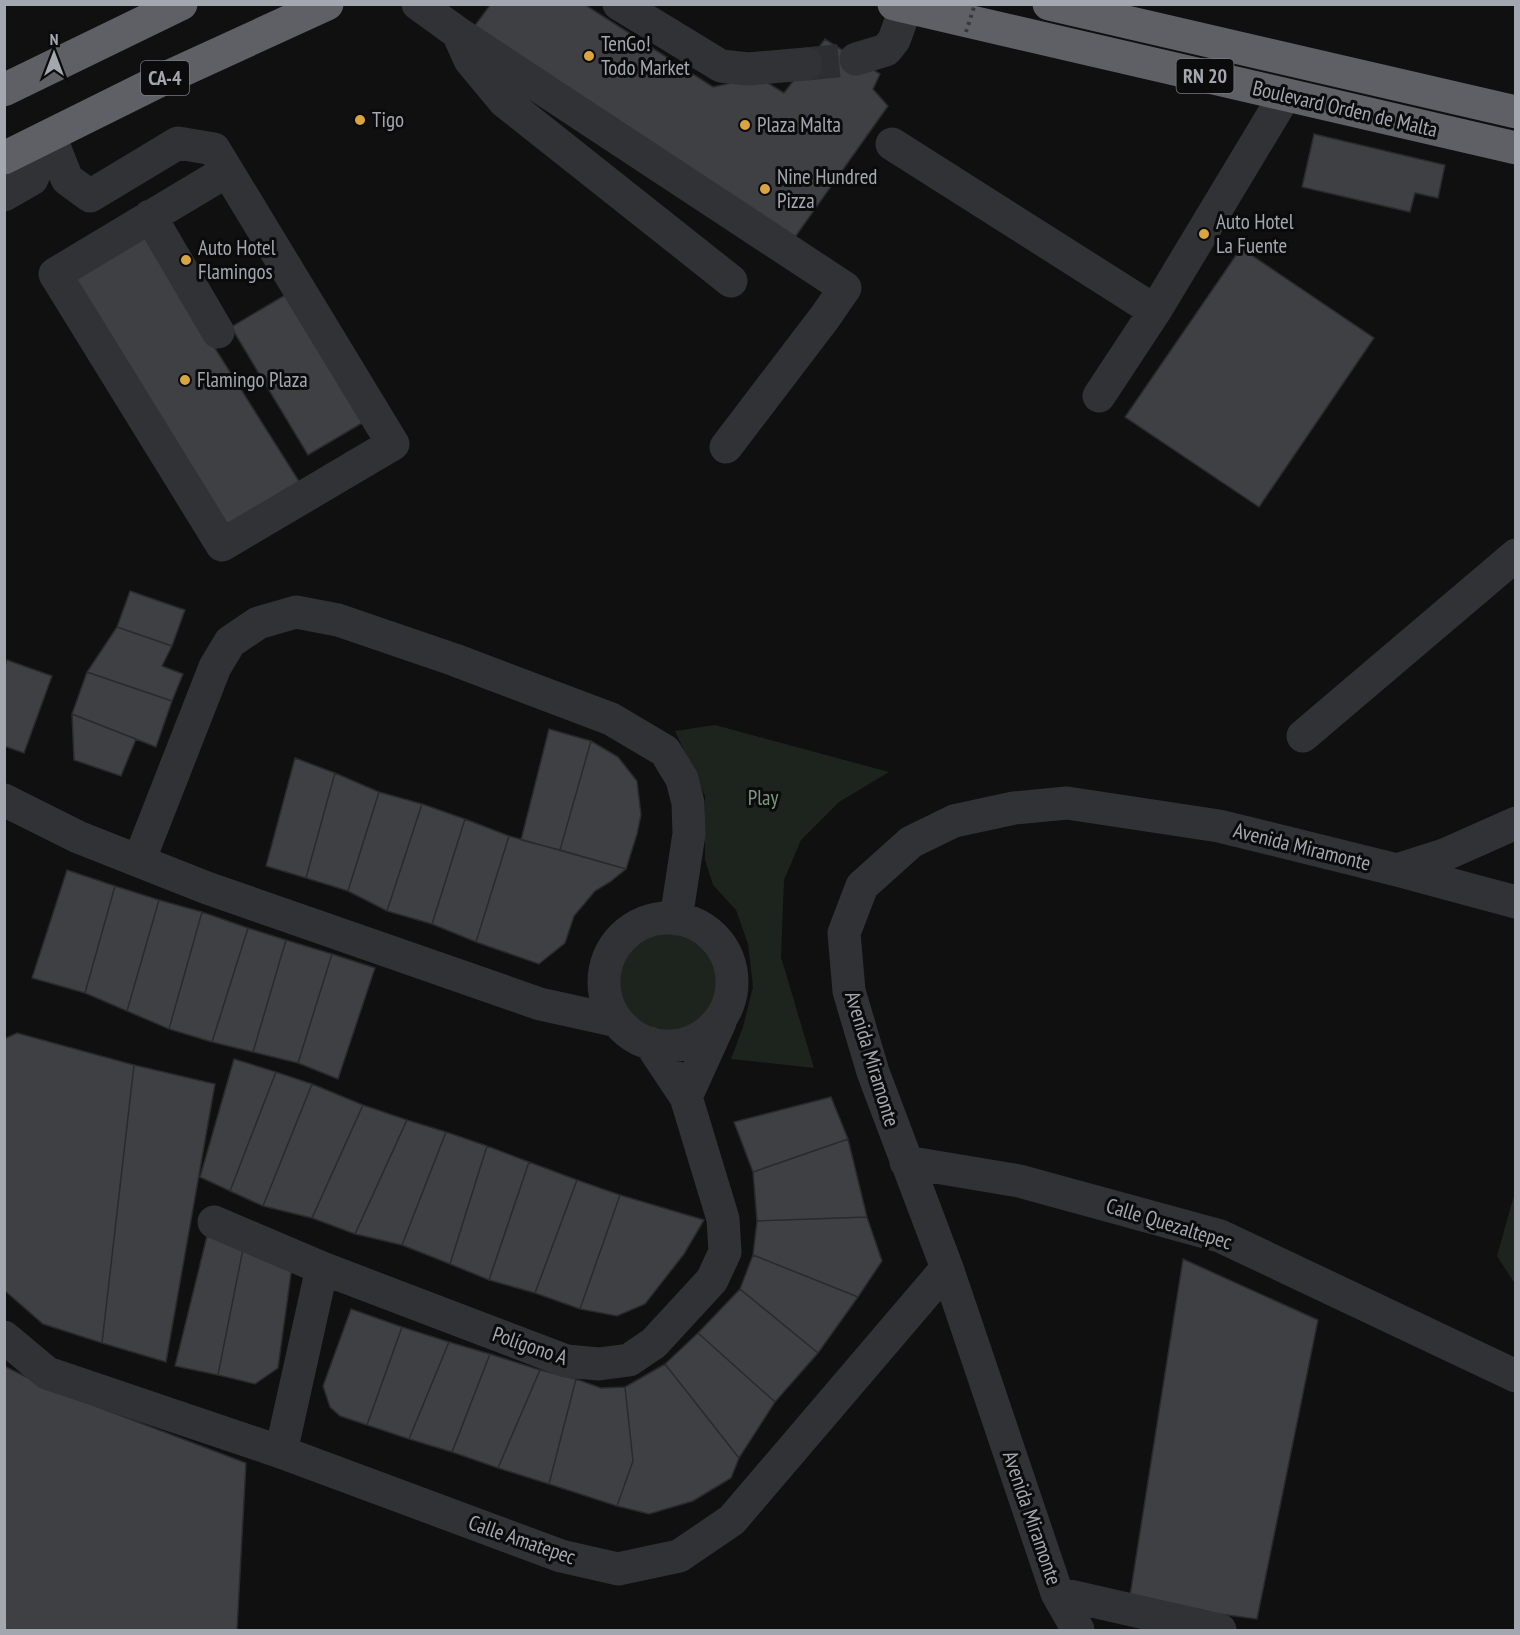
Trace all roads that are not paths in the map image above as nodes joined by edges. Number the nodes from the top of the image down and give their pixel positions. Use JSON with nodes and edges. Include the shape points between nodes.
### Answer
{"nodes":[{"id":1,"x":181,"y":4,"type":"edge"},
{"id":2,"x":327,"y":4,"type":"edge"},
{"id":3,"x":418,"y":4,"type":"edge"},
{"id":4,"x":619,"y":4,"type":"edge"},
{"id":5,"x":1049,"y":4,"type":"edge"},
{"id":6,"x":900,"y":6,"type":"edge"},
{"id":7,"x":458,"y":33,"type":"junction"},
{"id":8,"x":856,"y":59,"type":"tunnel mouth"},
{"id":9,"x":806,"y":64,"type":"tunnel mouth"},
{"id":10,"x":4,"y":90,"type":"edge"},
{"id":11,"x":1285,"y":95,"type":"junction"},
{"id":12,"x":1515,"y":112,"type":"edge"},
{"id":13,"x":50,"y":136,"type":"junction"},
{"id":14,"x":892,"y":144,"type":"dead end"},
{"id":15,"x":1515,"y":148,"type":"edge"},
{"id":16,"x":4,"y":158,"type":"edge"},
{"id":17,"x":227,"y":171,"type":"junction"},
{"id":18,"x":4,"y":195,"type":"edge"},
{"id":19,"x":150,"y":216,"type":"junction"},
{"id":20,"x":731,"y":280,"type":"dead end"},
{"id":21,"x":1155,"y":311,"type":"junction"},
{"id":22,"x":218,"y":332,"type":"dead end"},
{"id":23,"x":1100,"y":396,"type":"dead end"},
{"id":24,"x":726,"y":447,"type":"dead end"},
{"id":25,"x":1515,"y":555,"type":"edge"},
{"id":26,"x":1303,"y":736,"type":"dead end"},
{"id":27,"x":4,"y":800,"type":"edge"},
{"id":28,"x":1515,"y":823,"type":"edge"},
{"id":29,"x":139,"y":861,"type":"junction"},
{"id":30,"x":1397,"y":870,"type":"junction"},
{"id":31,"x":1513,"y":898,"type":"edge"},
{"id":32,"x":676,"y":919,"type":"junction"},
{"id":33,"x":614,"y":946,"type":"junction"},
{"id":34,"x":540,"y":1004,"type":"junction"},
{"id":35,"x":722,"y":1016,"type":"junction"},
{"id":36,"x":617,"y":1021,"type":"junction"},
{"id":37,"x":650,"y":1043,"type":"junction"},
{"id":38,"x":686,"y":1097,"type":"junction"},
{"id":39,"x":906,"y":1162,"type":"junction"},
{"id":40,"x":214,"y":1222,"type":"dead end"},
{"id":41,"x":947,"y":1268,"type":"junction"},
{"id":42,"x":322,"y":1269,"type":"junction"},
{"id":43,"x":4,"y":1337,"type":"edge"},
{"id":44,"x":1515,"y":1376,"type":"edge"},
{"id":45,"x":281,"y":1452,"type":"junction"},
{"id":46,"x":1057,"y":1593,"type":"junction"},
{"id":47,"x":1078,"y":1630,"type":"edge"},
{"id":48,"x":1220,"y":1630,"type":"edge"}],
"edges":[{"from":1,"to":10,"type":"highway"},
{"from":2,"to":13,"type":"highway","number":"CA-4"},
{"from":3,"to":7,"type":"street"},
{"from":4,"to":9,"type":"street","via":[[721,66],[747,69]]},
{"from":5,"to":12,"type":"highway","name":"Boulevard Orden de Malta","number":"RN 20"},
{"from":6,"to":8,"type":"street","via":[[894,40],[886,50]]},
{"from":6,"to":11,"type":"highway","name":"Boulevard Orden de Malta","number":"RN 20"},
{"from":7,"to":20,"type":"street","via":[[470,60],[504,101]]},
{"from":7,"to":24,"type":"street","via":[[845,288]]},
{"from":11,"to":15,"type":"highway","name":"Boulevard Orden de Malta","number":"RN 20"},
{"from":11,"to":21,"type":"street"},
{"from":13,"to":16,"type":"highway","number":"CA-4"},
{"from":13,"to":17,"type":"street","via":[[67,179],[90,196],[178,143],[214,149]]},
{"from":13,"to":18,"type":"street","via":[[32,179]]},
{"from":14,"to":21,"type":"street"},
{"from":17,"to":19,"type":"street"},
{"from":17,"to":19,"type":"street","via":[[393,444],[222,545],[54,273]]},
{"from":19,"to":22,"type":"street"},
{"from":21,"to":23,"type":"street"},
{"from":25,"to":26,"type":"street"},
{"from":27,"to":29,"type":"street","via":[[78,837]]},
{"from":28,"to":30,"type":"street","via":[[1444,855]]},
{"from":29,"to":32,"type":"street","via":[[215,667],[230,642],[258,623],[296,612],[338,620],[555,697],[612,719],[665,751],[682,779],[688,803],[689,834]]},
{"from":29,"to":34,"type":"street"},
{"from":30,"to":31,"type":"street","name":"Avenida Miramonte"},
{"from":30,"to":39,"type":"street","name":"Avenida Miramonte","via":[[1219,826],[1067,803],[1014,808],[954,821],[911,842],[862,886],[844,933],[849,991]]},
{"from":32,"to":33,"type":"street","via":[[646,922]]},
{"from":32,"to":35,"type":"street","via":[[705,929],[720,943],[733,980]]},
{"from":33,"to":34,"type":"street","via":[[585,985]]},
{"from":33,"to":36,"type":"street","via":[[606,964],[604,984]]},
{"from":34,"to":36,"type":"street"},
{"from":35,"to":37,"type":"street","via":[[709,1032],[691,1042],[671,1046]]},
{"from":35,"to":38,"type":"street"},
{"from":36,"to":37,"type":"street","via":[[632,1035]]},
{"from":37,"to":38,"type":"street","name":"Polígono A"},
{"from":38,"to":42,"type":"street","name":"Polígono A","via":[[723,1219],[725,1252],[712,1280],[654,1343],[629,1360],[599,1364],[566,1361]]},
{"from":39,"to":41,"type":"street","name":"Avenida Miramonte"},
{"from":39,"to":44,"type":"street","name":"Calle Quezaltepec","via":[[1019,1181],[1220,1236]]},
{"from":40,"to":42,"type":"street","name":"Polígono A"},
{"from":41,"to":45,"type":"street","name":"Calle Amatepec","via":[[732,1520],[679,1556],[618,1569],[561,1556]]},
{"from":41,"to":46,"type":"street","name":"Avenida Miramonte"},
{"from":42,"to":45,"type":"street"},
{"from":43,"to":45,"type":"street","name":"Calle Amatepec","via":[[47,1373]]},
{"from":46,"to":47,"type":"street","name":"Avenida Miramonte"},
{"from":46,"to":48,"type":"street"}]}
